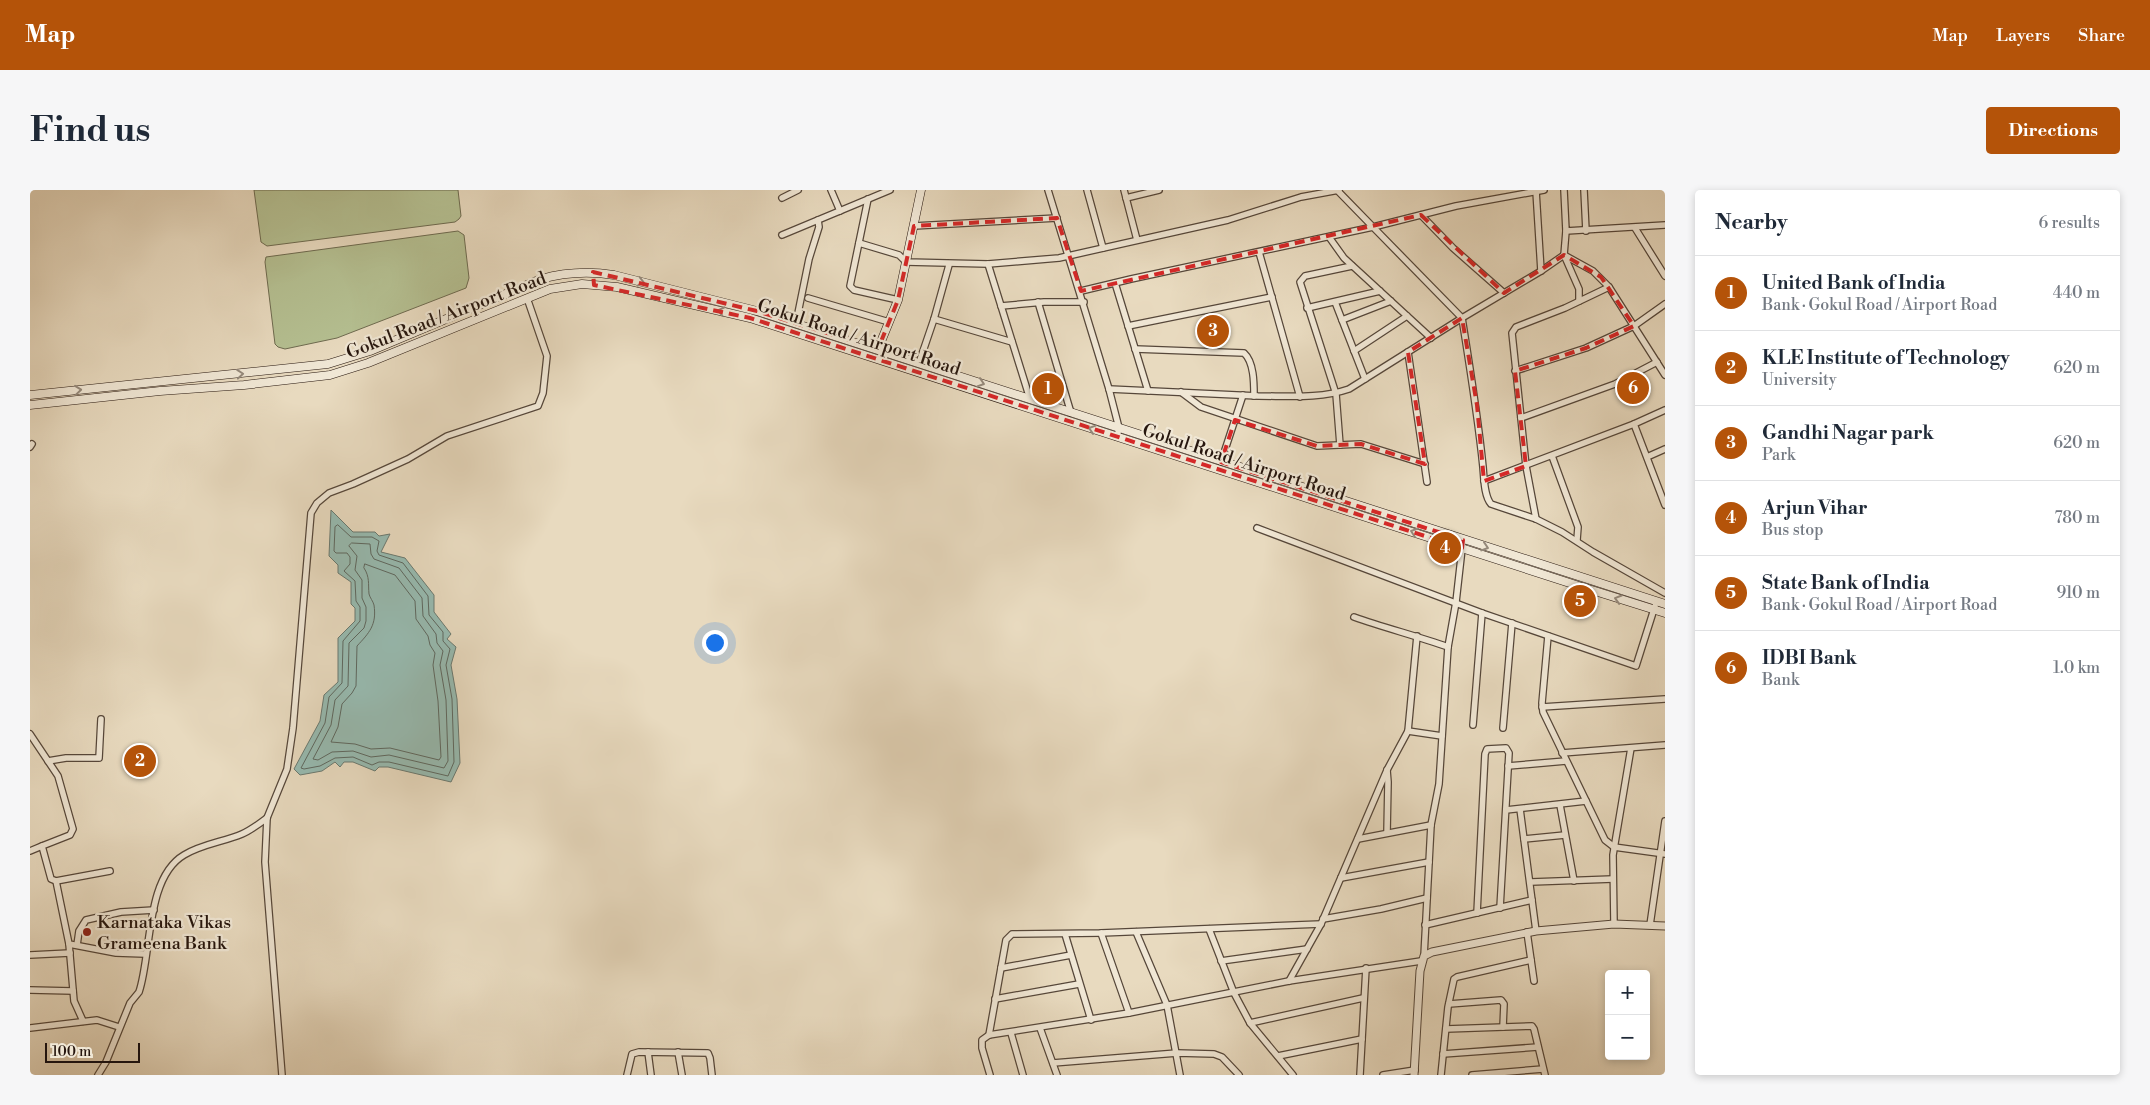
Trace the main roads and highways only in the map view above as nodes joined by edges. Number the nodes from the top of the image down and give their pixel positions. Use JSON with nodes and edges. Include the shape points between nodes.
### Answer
{"nodes":[{"id":1,"x":921,"y":190,"type":"edge"},
{"id":2,"x":582,"y":272,"type":"junction"},
{"id":3,"x":593,"y":272,"type":"junction"},
{"id":4,"x":582,"y":284,"type":"junction"},
{"id":5,"x":594,"y":285,"type":"junction"},
{"id":6,"x":878,"y":349,"type":"junction"},
{"id":7,"x":30,"y":396,"type":"edge"},
{"id":8,"x":30,"y":405,"type":"edge"},
{"id":9,"x":1665,"y":604,"type":"edge"},
{"id":10,"x":1655,"y":606,"type":"junction"},
{"id":11,"x":1665,"y":612,"type":"edge"}],
"edges":[{"from":1,"to":6,"type":"main road","via":[[898,300]]},
{"from":2,"to":3,"type":"main road"},
{"from":2,"to":4,"type":"main road"},
{"from":7,"to":2,"type":"main road","one_way":true,"via":[[328,364],[370,351],[541,279]]},
{"from":3,"to":5,"type":"main road"},
{"from":3,"to":6,"type":"main road","one_way":true,"via":[[757,311]]},
{"from":4,"to":5,"type":"main road","name":"Gokul Road / Airport Road"},
{"from":4,"to":8,"type":"main road","name":"Gokul Road / Airport Road","via":[[550,289],[368,363],[330,375]]},
{"from":10,"to":5,"type":"main road","name":"Gokul Road / Airport Road","one_way":true,"via":[[1462,548],[750,318],[617,287]]},
{"from":6,"to":10,"type":"main road","one_way":true},
{"from":9,"to":10,"type":"main road"},
{"from":10,"to":11,"type":"main road","name":"Gokul Road / Airport Road"}]}
